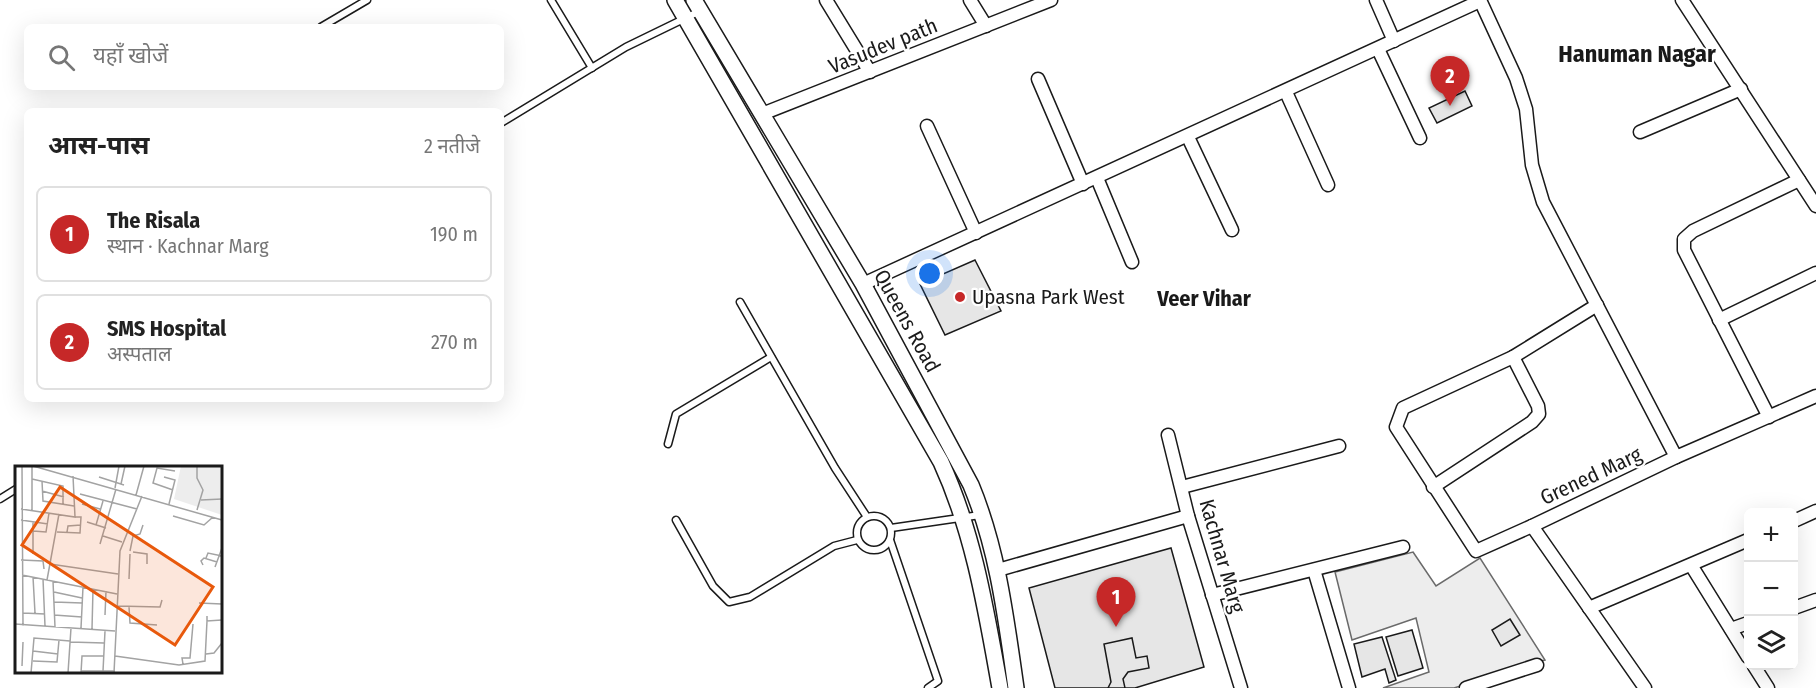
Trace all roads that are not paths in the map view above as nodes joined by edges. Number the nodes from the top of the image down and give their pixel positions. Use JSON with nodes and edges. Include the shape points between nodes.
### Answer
{"nodes":[{"id":1,"x":367,"y":0,"type":"edge"},
{"id":2,"x":551,"y":0,"type":"edge"},
{"id":3,"x":675,"y":0,"type":"edge"},
{"id":4,"x":826,"y":0,"type":"edge"},
{"id":5,"x":970,"y":0,"type":"edge"},
{"id":6,"x":1052,"y":0,"type":"edge"},
{"id":7,"x":1376,"y":0,"type":"edge"},
{"id":8,"x":1682,"y":0,"type":"edge"},
{"id":9,"x":1480,"y":1,"type":"edge"},
{"id":10,"x":697,"y":6,"type":"edge"},
{"id":11,"x":686,"y":18,"type":"junction"},
{"id":12,"x":326,"y":24,"type":"edge"},
{"id":13,"x":986,"y":26,"type":"junction"},
{"id":14,"x":1394,"y":41,"type":"junction"},
{"id":15,"x":1378,"y":49,"type":"junction"},
{"id":16,"x":592,"y":68,"type":"junction"},
{"id":17,"x":870,"y":72,"type":"junction"},
{"id":18,"x":1038,"y":79,"type":"dead end"},
{"id":19,"x":1741,"y":89,"type":"junction"},
{"id":20,"x":1286,"y":92,"type":"junction"},
{"id":21,"x":762,"y":114,"type":"junction"},
{"id":22,"x":504,"y":121,"type":"edge"},
{"id":23,"x":927,"y":126,"type":"dead end"},
{"id":24,"x":1640,"y":132,"type":"dead end"},
{"id":25,"x":1188,"y":137,"type":"junction"},
{"id":26,"x":1420,"y":138,"type":"dead end"},
{"id":27,"x":1097,"y":178,"type":"junction"},
{"id":28,"x":1799,"y":180,"type":"junction"},
{"id":29,"x":1083,"y":184,"type":"junction"},
{"id":30,"x":1328,"y":185,"type":"dead end"},
{"id":31,"x":1816,"y":206,"type":"edge"},
{"id":32,"x":1232,"y":230,"type":"dead end"},
{"id":33,"x":976,"y":233,"type":"junction"},
{"id":34,"x":1132,"y":262,"type":"dead end"},
{"id":35,"x":1816,"y":273,"type":"edge"},
{"id":36,"x":863,"y":284,"type":"junction"},
{"id":37,"x":740,"y":303,"type":"dead end"},
{"id":38,"x":1597,"y":305,"type":"junction"},
{"id":39,"x":1719,"y":320,"type":"junction"},
{"id":40,"x":771,"y":357,"type":"junction"},
{"id":41,"x":1514,"y":357,"type":"junction"},
{"id":42,"x":1816,"y":396,"type":"edge"},
{"id":43,"x":1769,"y":417,"type":"junction"},
{"id":44,"x":1168,"y":435,"type":"dead end"},
{"id":45,"x":668,"y":444,"type":"dead end"},
{"id":46,"x":1339,"y":446,"type":"dead end"},
{"id":47,"x":1676,"y":457,"type":"junction"},
{"id":48,"x":1182,"y":487,"type":"junction"},
{"id":49,"x":1433,"y":487,"type":"junction"},
{"id":50,"x":15,"y":490,"type":"edge"},
{"id":51,"x":0,"y":499,"type":"edge"},
{"id":52,"x":1816,"y":511,"type":"edge"},
{"id":53,"x":963,"y":515,"type":"junction"},
{"id":54,"x":983,"y":515,"type":"junction"},
{"id":55,"x":1188,"y":516,"type":"junction"},
{"id":56,"x":867,"y":517,"type":"junction"},
{"id":57,"x":1798,"y":519,"type":"edge"},
{"id":58,"x":676,"y":520,"type":"dead end"},
{"id":59,"x":1532,"y":526,"type":"junction"},
{"id":60,"x":891,"y":528,"type":"junction"},
{"id":61,"x":857,"y":540,"type":"junction"},
{"id":62,"x":890,"y":540,"type":"junction"},
{"id":63,"x":1744,"y":542,"type":"edge"},
{"id":64,"x":1403,"y":547,"type":"dead end"},
{"id":65,"x":1691,"y":565,"type":"junction"},
{"id":66,"x":998,"y":570,"type":"junction"},
{"id":67,"x":1314,"y":570,"type":"junction"},
{"id":68,"x":1212,"y":595,"type":"junction"},
{"id":69,"x":1816,"y":600,"type":"edge"},
{"id":70,"x":1798,"y":607,"type":"edge"},
{"id":71,"x":1589,"y":608,"type":"junction"},
{"id":72,"x":1744,"y":625,"type":"edge"},
{"id":73,"x":1731,"y":629,"type":"junction"},
{"id":74,"x":1744,"y":649,"type":"edge"},
{"id":75,"x":1537,"y":665,"type":"dead end"},
{"id":76,"x":1757,"y":670,"type":"edge"},
{"id":77,"x":928,"y":688,"type":"edge"},
{"id":78,"x":1000,"y":688,"type":"edge"},
{"id":79,"x":1016,"y":688,"type":"edge"},
{"id":80,"x":1241,"y":688,"type":"edge"},
{"id":81,"x":1349,"y":688,"type":"edge"},
{"id":82,"x":1466,"y":688,"type":"edge"},
{"id":83,"x":1645,"y":688,"type":"edge"},
{"id":84,"x":1768,"y":688,"type":"edge"}],
"edges":[{"from":1,"to":12,"type":"lane"},
{"from":2,"to":16,"type":"lane"},
{"from":3,"to":11,"type":"street","name":"Queens Road"},
{"from":4,"to":17,"type":"street"},
{"from":5,"to":13,"type":"street"},
{"from":6,"to":13,"type":"street","name":"Vasudev path"},
{"from":7,"to":14,"type":"street"},
{"from":8,"to":19,"type":"street"},
{"from":9,"to":14,"type":"street"},
{"from":9,"to":38,"type":"street","via":[[1527,109],[1532,165],[1543,202]]},
{"from":10,"to":11,"type":"lane"},
{"from":10,"to":21,"type":"street","name":"Queens Road"},
{"from":11,"to":16,"type":"lane"},
{"from":11,"to":53,"type":"street","name":"Queens Road","via":[[941,462]]},
{"from":13,"to":17,"type":"street","name":"Vasudev path"},
{"from":14,"to":15,"type":"street"},
{"from":15,"to":20,"type":"street"},
{"from":15,"to":26,"type":"street"},
{"from":16,"to":22,"type":"lane"},
{"from":17,"to":21,"type":"street","name":"Vasudev path"},
{"from":18,"to":29,"type":"street"},
{"from":19,"to":24,"type":"street"},
{"from":19,"to":28,"type":"street"},
{"from":20,"to":25,"type":"street"},
{"from":20,"to":30,"type":"street"},
{"from":21,"to":36,"type":"street","name":"Queens Road"},
{"from":23,"to":33,"type":"street"},
{"from":25,"to":27,"type":"street"},
{"from":25,"to":32,"type":"street"},
{"from":27,"to":29,"type":"street"},
{"from":27,"to":34,"type":"street"},
{"from":28,"to":31,"type":"street"},
{"from":28,"to":39,"type":"street","via":[[1693,231],[1684,240],[1684,250]]},
{"from":29,"to":33,"type":"street"},
{"from":33,"to":36,"type":"street"},
{"from":35,"to":39,"type":"street"},
{"from":36,"to":54,"type":"street","name":"Queens Road","via":[[957,454]]},
{"from":37,"to":40,"type":"lane"},
{"from":38,"to":41,"type":"street"},
{"from":38,"to":47,"type":"street"},
{"from":39,"to":43,"type":"street"},
{"from":40,"to":45,"type":"lane","via":[[676,414]]},
{"from":40,"to":56,"type":"lane"},
{"from":41,"to":49,"type":"street","via":[[1539,414]]},
{"from":41,"to":49,"type":"street","via":[[1403,408],[1396,427]]},
{"from":42,"to":43,"type":"street","name":"Grened Marg"},
{"from":43,"to":47,"type":"street","name":"Grened Marg"},
{"from":44,"to":48,"type":"street","name":"Kachnar Marg"},
{"from":46,"to":48,"type":"street"},
{"from":47,"to":59,"type":"street","name":"Grened Marg"},
{"from":48,"to":55,"type":"street","name":"Kachnar Marg"},
{"from":49,"to":59,"type":"street","via":[[1476,551]]},
{"from":50,"to":51,"type":"lane"},
{"from":52,"to":57,"type":"street"},
{"from":53,"to":54,"type":"lane"},
{"from":53,"to":60,"type":"lane"},
{"from":53,"to":78,"type":"street","name":"Queens Road","via":[[978,570]]},
{"from":54,"to":66,"type":"street","name":"Queens Road"},
{"from":55,"to":66,"type":"street"},
{"from":55,"to":68,"type":"street","name":"Kachnar Marg"},
{"from":56,"to":60,"type":"lane","via":[[879,516]]},
{"from":56,"to":61,"type":"lane","via":[[857,529]]},
{"from":58,"to":61,"type":"lane","via":[[707,576],[729,602],[750,597],[834,546]]},
{"from":59,"to":71,"type":"street","name":"Grened Marg"},
{"from":60,"to":62,"type":"lane"},
{"from":61,"to":62,"type":"lane","via":[[871,551],[882,549]]},
{"from":62,"to":77,"type":"lane","via":[[938,681]]},
{"from":63,"to":65,"type":"street"},
{"from":64,"to":67,"type":"street"},
{"from":65,"to":71,"type":"street"},
{"from":65,"to":73,"type":"street"},
{"from":66,"to":79,"type":"street","name":"Queens Road"},
{"from":67,"to":68,"type":"street"},
{"from":67,"to":81,"type":"street"},
{"from":68,"to":80,"type":"street","name":"Kachnar Marg"},
{"from":69,"to":70,"type":"street"},
{"from":71,"to":83,"type":"street","name":"Grened Marg"},
{"from":72,"to":73,"type":"street"},
{"from":73,"to":74,"type":"street"},
{"from":75,"to":82,"type":"street"},
{"from":76,"to":84,"type":"street"}]}
